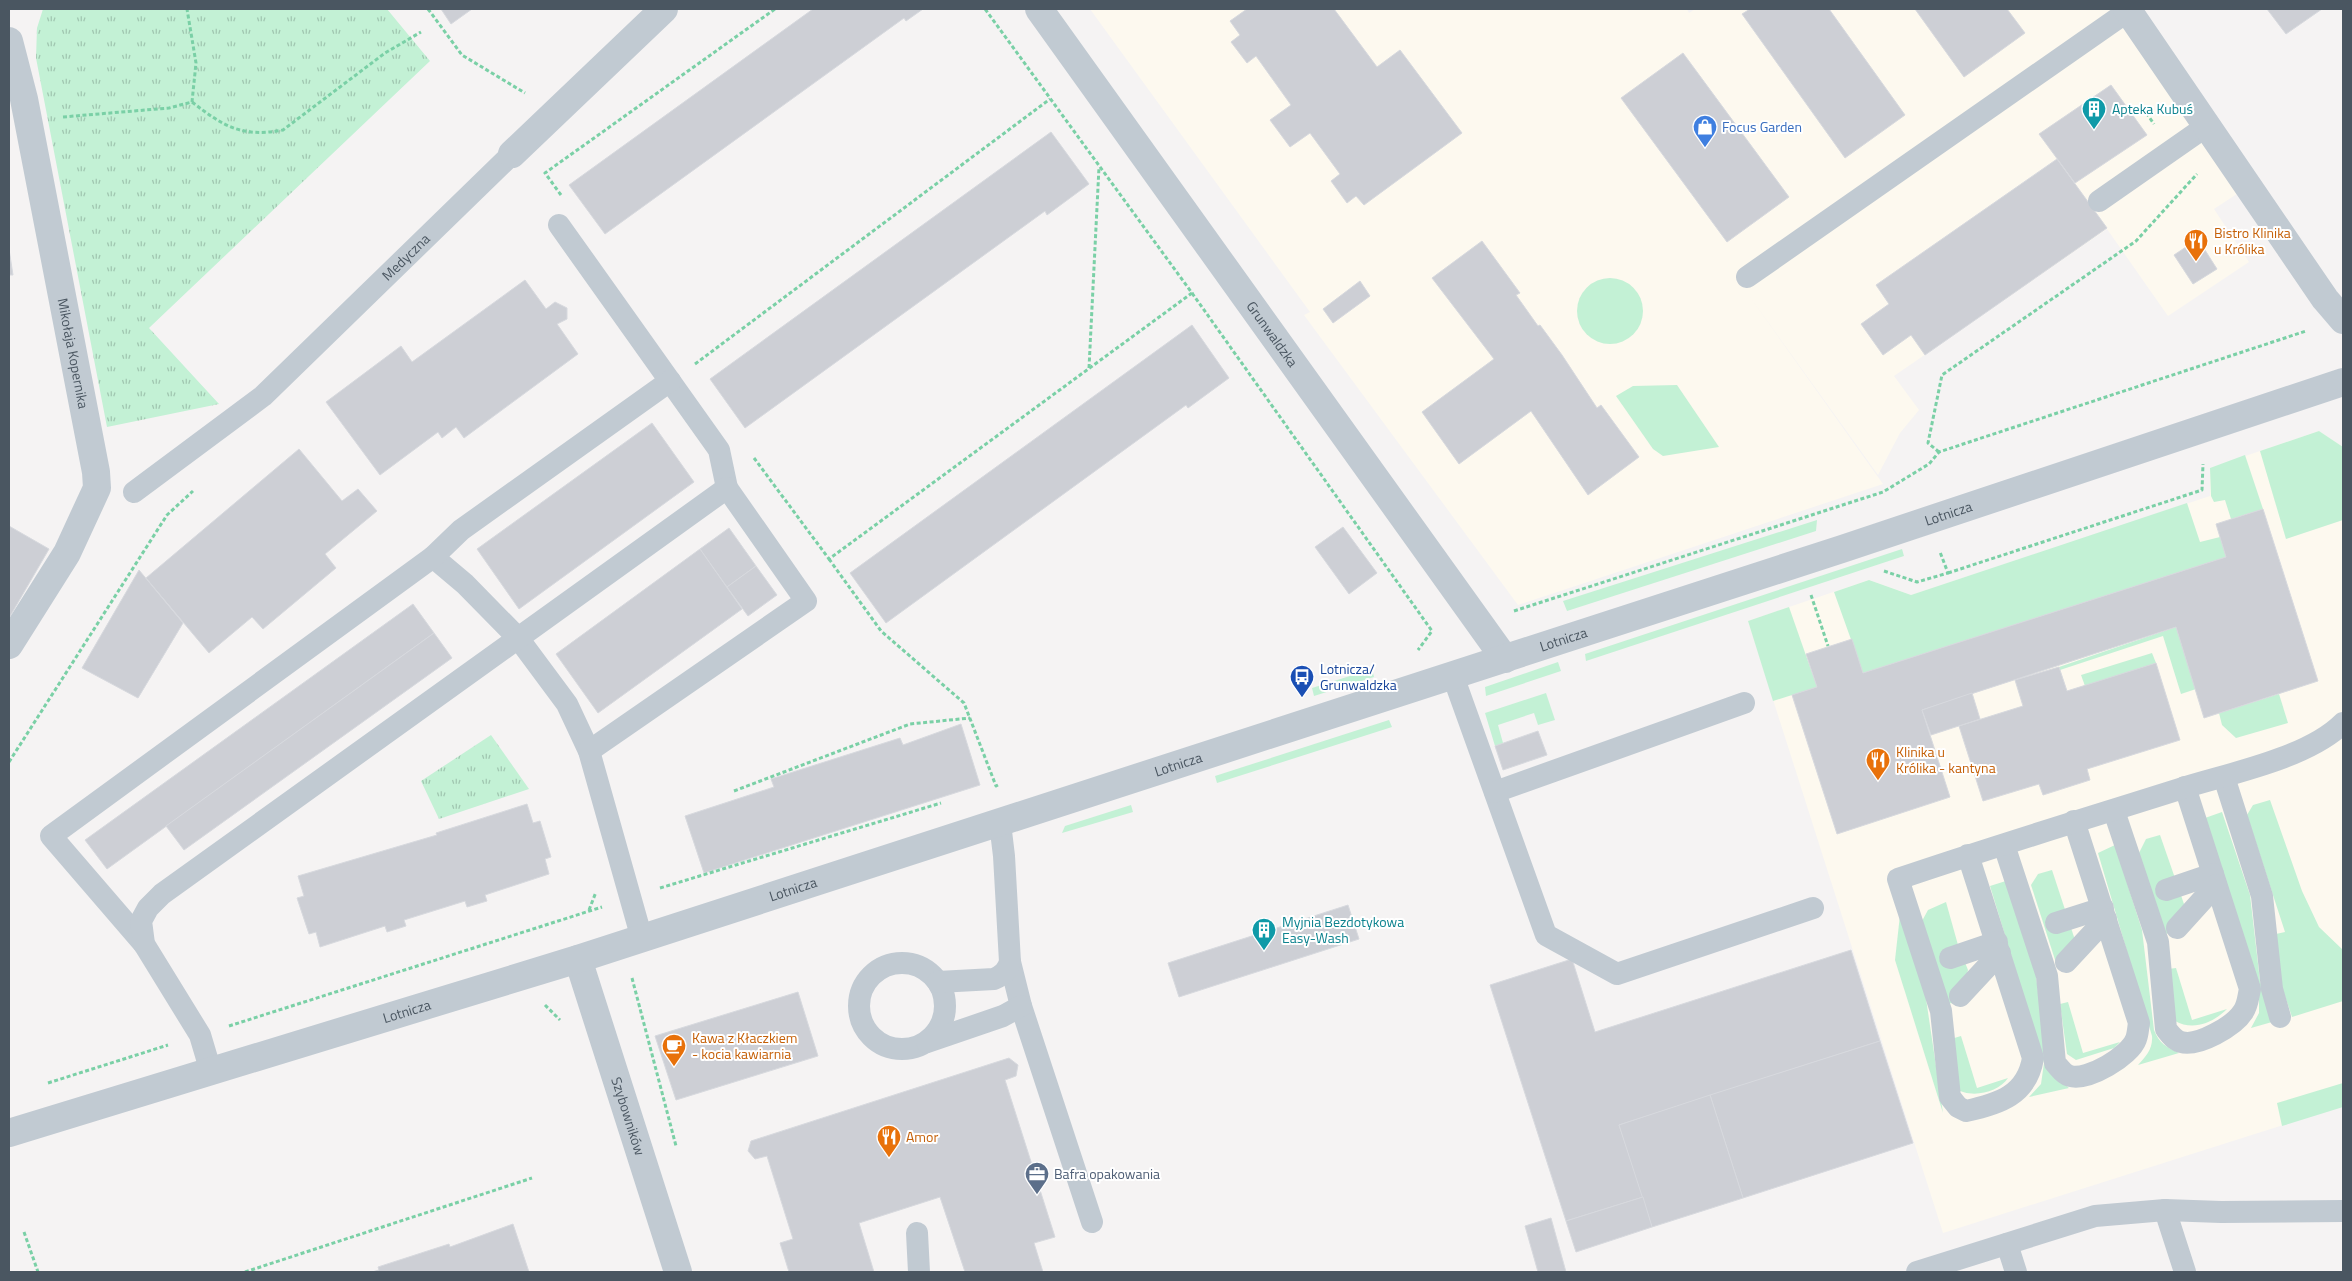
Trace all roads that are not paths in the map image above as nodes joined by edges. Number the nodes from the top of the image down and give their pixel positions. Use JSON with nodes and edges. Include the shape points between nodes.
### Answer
{"nodes":[{"id":1,"x":664,"y":9,"type":"edge"},
{"id":2,"x":1039,"y":9,"type":"edge"},
{"id":3,"x":2129,"y":9,"type":"edge"},
{"id":4,"x":9,"y":41,"type":"edge"},
{"id":5,"x":2208,"y":126,"type":"junction"},
{"id":6,"x":512,"y":154,"type":"joint"},
{"id":7,"x":2100,"y":201,"type":"dead end"},
{"id":8,"x":559,"y":225,"type":"dead end"},
{"id":9,"x":1747,"y":277,"type":"dead end"},
{"id":10,"x":2343,"y":319,"type":"edge"},
{"id":11,"x":670,"y":380,"type":"junction"},
{"id":12,"x":2343,"y":382,"type":"edge"},
{"id":13,"x":727,"y":488,"type":"junction"},
{"id":14,"x":134,"y":492,"type":"dead end"},
{"id":15,"x":433,"y":557,"type":"junction"},
{"id":16,"x":518,"y":638,"type":"junction"},
{"id":17,"x":9,"y":645,"type":"edge"},
{"id":18,"x":1505,"y":659,"type":"junction"},
{"id":19,"x":1453,"y":676,"type":"junction"},
{"id":20,"x":1744,"y":703,"type":"dead end"},
{"id":21,"x":2343,"y":723,"type":"edge"},
{"id":22,"x":589,"y":751,"type":"junction"},
{"id":23,"x":2224,"y":777,"type":"junction"},
{"id":24,"x":2185,"y":787,"type":"junction"},
{"id":25,"x":1495,"y":792,"type":"junction"},
{"id":26,"x":2114,"y":810,"type":"junction"},
{"id":27,"x":2074,"y":821,"type":"junction"},
{"id":28,"x":1000,"y":823,"type":"junction"},
{"id":29,"x":2004,"y":845,"type":"junction"},
{"id":30,"x":1968,"y":855,"type":"junction"},
{"id":31,"x":2215,"y":880,"type":"junction"},
{"id":32,"x":2166,"y":890,"type":"dead end"},
{"id":33,"x":1813,"y":908,"type":"dead end"},
{"id":34,"x":2104,"y":913,"type":"junction"},
{"id":35,"x":2056,"y":924,"type":"dead end"},
{"id":36,"x":2176,"y":928,"type":"dead end"},
{"id":37,"x":642,"y":939,"type":"junction"},
{"id":38,"x":144,"y":944,"type":"junction"},
{"id":39,"x":1998,"y":948,"type":"junction"},
{"id":40,"x":1950,"y":958,"type":"dead end"},
{"id":41,"x":578,"y":959,"type":"junction"},
{"id":42,"x":1010,"y":962,"type":"junction"},
{"id":43,"x":2066,"y":962,"type":"dead end"},
{"id":44,"x":938,"y":982,"type":"junction"},
{"id":45,"x":1960,"y":996,"type":"dead end"},
{"id":46,"x":1021,"y":1006,"type":"junction"},
{"id":47,"x":2280,"y":1017,"type":"dead end"},
{"id":48,"x":926,"y":1042,"type":"junction"},
{"id":49,"x":211,"y":1072,"type":"junction"},
{"id":50,"x":9,"y":1133,"type":"edge"},
{"id":51,"x":2165,"y":1210,"type":"junction"},
{"id":52,"x":2343,"y":1211,"type":"edge"},
{"id":53,"x":1092,"y":1222,"type":"dead end"},
{"id":54,"x":917,"y":1233,"type":"dead end"},
{"id":55,"x":2007,"y":1244,"type":"junction"},
{"id":56,"x":678,"y":1272,"type":"edge"},
{"id":57,"x":919,"y":1272,"type":"edge"},
{"id":58,"x":1917,"y":1272,"type":"edge"},
{"id":59,"x":2016,"y":1272,"type":"edge"},
{"id":60,"x":2185,"y":1272,"type":"edge"}],
"edges":[{"from":1,"to":6,"type":"street","name":"Medyczna"},
{"from":2,"to":18,"type":"street","name":"Grunwaldzka"},
{"from":3,"to":5,"type":"street"},
{"from":3,"to":9,"type":"lane"},
{"from":4,"to":17,"type":"street","name":"Mikołaja Kopernika","via":[[28,122],[97,488],[67,553]]},
{"from":5,"to":7,"type":"lane"},
{"from":5,"to":10,"type":"street"},
{"from":6,"to":14,"type":"lane","name":"Medyczna","via":[[263,396]]},
{"from":8,"to":11,"type":"lane"},
{"from":11,"to":13,"type":"lane","via":[[720,450]]},
{"from":11,"to":15,"type":"lane","via":[[461,530]]},
{"from":12,"to":18,"type":"street","name":"Lotnicza"},
{"from":13,"to":16,"type":"lane"},
{"from":13,"to":22,"type":"lane","via":[[806,601]]},
{"from":15,"to":16,"type":"lane","via":[[465,584]]},
{"from":15,"to":38,"type":"lane","via":[[52,836]]},
{"from":16,"to":22,"type":"lane","via":[[567,704]]},
{"from":16,"to":38,"type":"lane","via":[[162,894],[148,908],[142,921]]},
{"from":18,"to":19,"type":"street","name":"Lotnicza"},
{"from":19,"to":25,"type":"lane"},
{"from":19,"to":28,"type":"street","name":"Lotnicza"},
{"from":20,"to":25,"type":"lane"},
{"from":21,"to":23,"type":"lane","via":[[2315,745]]},
{"from":22,"to":37,"type":"lane"},
{"from":23,"to":24,"type":"lane"},
{"from":23,"to":47,"type":"lane","via":[[2262,896],[2272,988]]},
{"from":24,"to":26,"type":"lane"},
{"from":24,"to":31,"type":"lane"},
{"from":25,"to":33,"type":"lane","via":[[1546,935],[1617,974]]},
{"from":26,"to":27,"type":"lane"},
{"from":26,"to":31,"type":"lane","via":[[2158,942],[2166,1030],[2182,1043],[2222,1031],[2247,1005],[2250,989]]},
{"from":27,"to":29,"type":"lane"},
{"from":27,"to":34,"type":"lane"},
{"from":28,"to":37,"type":"street","name":"Lotnicza"},
{"from":28,"to":42,"type":"lane"},
{"from":29,"to":30,"type":"lane"},
{"from":29,"to":34,"type":"lane","via":[[2047,976],[2055,1063],[2072,1077],[2111,1064],[2125,1054],[2136,1039],[2139,1023]]},
{"from":30,"to":39,"type":"lane"},
{"from":30,"to":39,"type":"lane","via":[[1898,878],[1941,1010],[1950,1097],[1966,1111],[1990,1106],[2005,1098],[2018,1089],[2031,1073],[2033,1058]]},
{"from":31,"to":32,"type":"lane"},
{"from":31,"to":36,"type":"lane"},
{"from":34,"to":35,"type":"lane"},
{"from":34,"to":43,"type":"lane"},
{"from":37,"to":41,"type":"street","name":"Lotnicza"},
{"from":38,"to":49,"type":"lane","via":[[200,1036]]},
{"from":39,"to":40,"type":"lane"},
{"from":39,"to":45,"type":"lane"},
{"from":41,"to":49,"type":"street","name":"Lotnicza"},
{"from":41,"to":56,"type":"street","name":"Szybowników"},
{"from":42,"to":44,"type":"lane","via":[[1005,972],[994,979]]},
{"from":42,"to":46,"type":"lane"},
{"from":44,"to":48,"type":"lane","via":[[945,997],[945,1014],[938,1030]]},
{"from":44,"to":48,"type":"lane","via":[[919,966],[893,963],[872,975],[860,997],[862,1023],[878,1042],[902,1050]]},
{"from":46,"to":48,"type":"lane","via":[[1003,1016]]},
{"from":46,"to":53,"type":"lane"},
{"from":49,"to":50,"type":"street","name":"Lotnicza"},
{"from":51,"to":52,"type":"lane"},
{"from":51,"to":55,"type":"lane","via":[[2095,1216]]},
{"from":51,"to":60,"type":"lane"},
{"from":54,"to":57,"type":"lane"},
{"from":55,"to":58,"type":"lane"},
{"from":55,"to":59,"type":"lane"}]}
